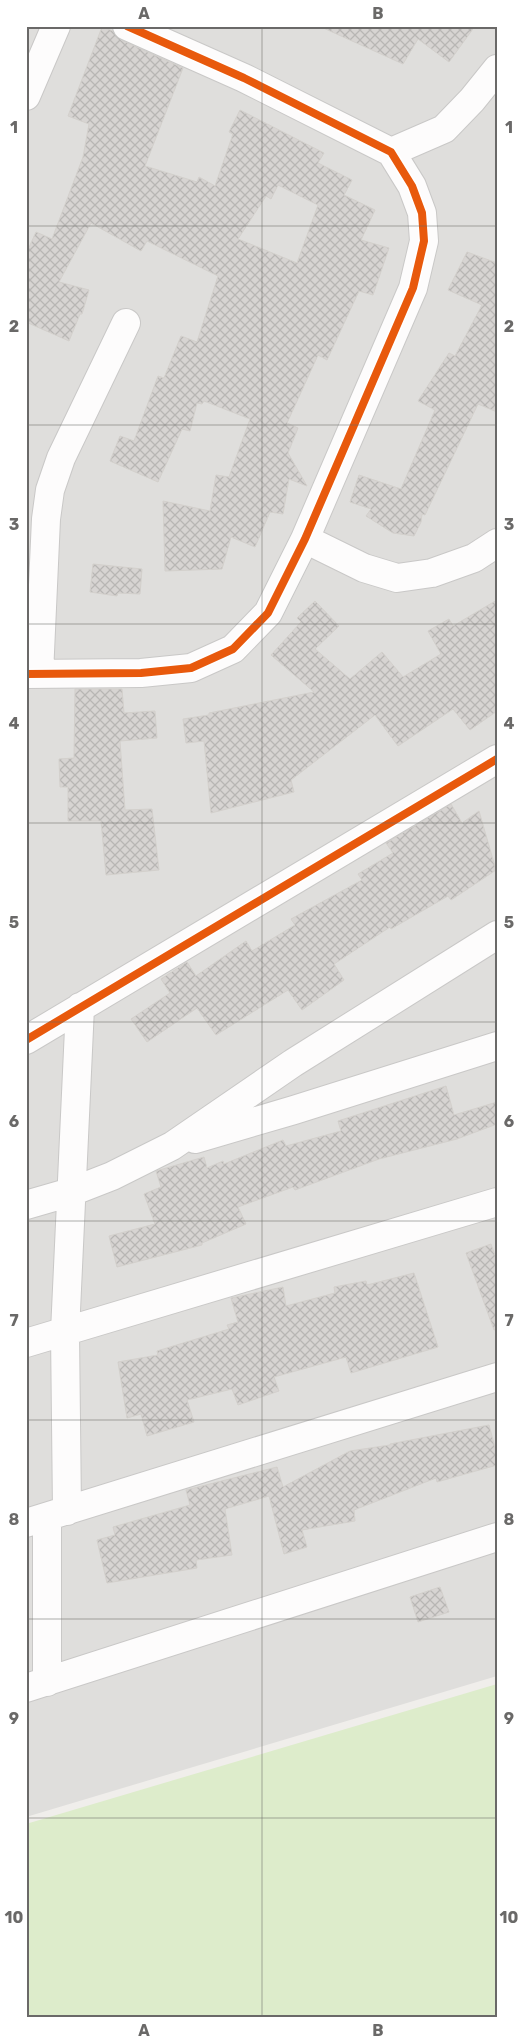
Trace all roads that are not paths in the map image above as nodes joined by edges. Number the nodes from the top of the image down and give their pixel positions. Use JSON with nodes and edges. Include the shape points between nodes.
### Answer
{"nodes":[{"id":1,"x":56,"y":26,"type":"edge"},
{"id":2,"x":127,"y":26,"type":"edge"},
{"id":3,"x":497,"y":69,"type":"edge"},
{"id":4,"x":26,"y":96,"type":"edge"},
{"id":5,"x":391,"y":152,"type":"junction"},
{"id":6,"x":126,"y":323,"type":"dead end"},
{"id":7,"x":305,"y":539,"type":"junction"},
{"id":8,"x":497,"y":543,"type":"edge"},
{"id":9,"x":32,"y":674,"type":"edge"},
{"id":10,"x":497,"y":759,"type":"edge"},
{"id":11,"x":497,"y":935,"type":"edge"},
{"id":12,"x":80,"y":1007,"type":"junction"},
{"id":13,"x":26,"y":1040,"type":"edge"},
{"id":14,"x":497,"y":1046,"type":"edge"},
{"id":15,"x":172,"y":1146,"type":"junction"},
{"id":16,"x":71,"y":1192,"type":"junction"},
{"id":17,"x":497,"y":1202,"type":"edge"},
{"id":18,"x":26,"y":1205,"type":"edge"},
{"id":19,"x":65,"y":1332,"type":"junction"},
{"id":20,"x":26,"y":1343,"type":"edge"},
{"id":21,"x":497,"y":1377,"type":"edge"},
{"id":22,"x":47,"y":1517,"type":"edge"},
{"id":23,"x":497,"y":1537,"type":"edge"},
{"id":24,"x":37,"y":1685,"type":"edge"}],
"edges":[{"from":1,"to":4,"type":"street"},
{"from":2,"to":5,"type":"street","via":[[244,78]]},
{"from":3,"to":5,"type":"street","via":[[444,129]]},
{"from":5,"to":7,"type":"street","via":[[412,186],[422,213],[424,241],[413,288]]},
{"from":6,"to":9,"type":"street","via":[[61,458],[50,490]]},
{"from":7,"to":8,"type":"street","via":[[364,568],[397,578],[432,573],[474,558]]},
{"from":7,"to":9,"type":"street","via":[[268,613],[233,649],[191,668]]},
{"from":10,"to":12,"type":"street"},
{"from":11,"to":15,"type":"street","via":[[293,1063]]},
{"from":12,"to":13,"type":"street"},
{"from":12,"to":16,"type":"street"},
{"from":14,"to":15,"type":"street"},
{"from":15,"to":16,"type":"street"},
{"from":16,"to":18,"type":"street"},
{"from":16,"to":19,"type":"street"},
{"from":17,"to":19,"type":"street"},
{"from":19,"to":20,"type":"street"},
{"from":19,"to":22,"type":"street"},
{"from":21,"to":22,"type":"street"},
{"from":22,"to":24,"type":"street"},
{"from":23,"to":24,"type":"street"}]}
